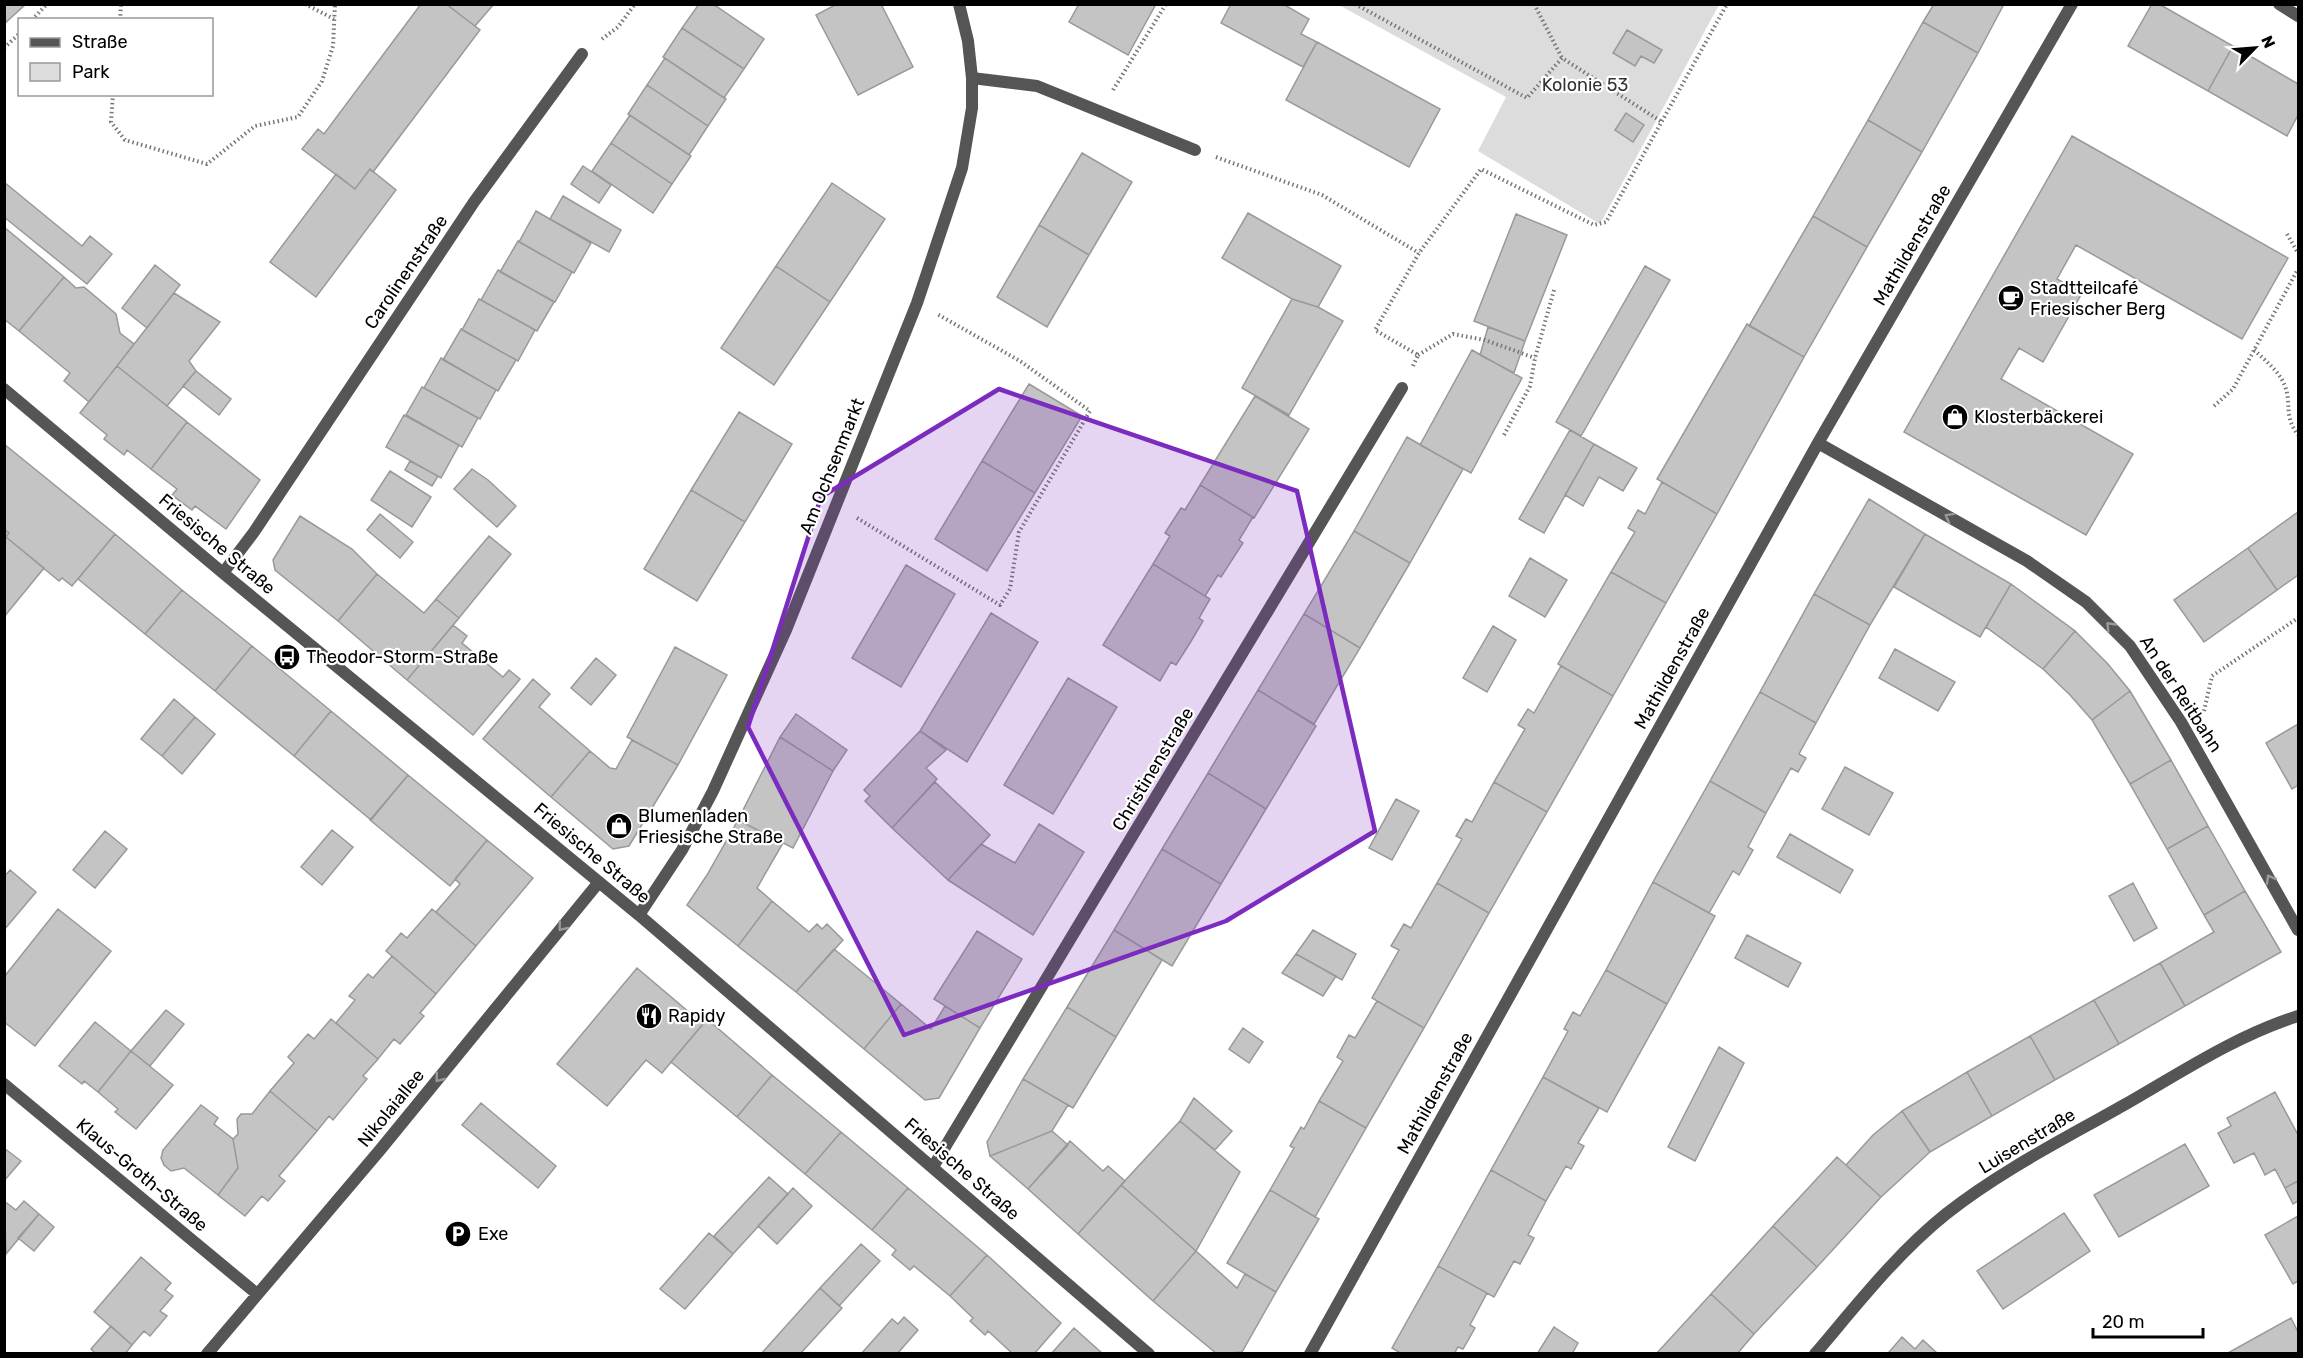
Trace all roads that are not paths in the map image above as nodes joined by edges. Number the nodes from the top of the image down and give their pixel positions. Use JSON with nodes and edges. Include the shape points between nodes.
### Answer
{"nodes":[{"id":1,"x":959,"y":4,"type":"edge"},
{"id":2,"x":2072,"y":4,"type":"edge"},
{"id":3,"x":2279,"y":4,"type":"edge"},
{"id":4,"x":2298,"y":16,"type":"edge"},
{"id":5,"x":582,"y":54,"type":"road end"},
{"id":6,"x":972,"y":78,"type":"junction"},
{"id":7,"x":1196,"y":150,"type":"road end"},
{"id":8,"x":1402,"y":388,"type":"road end"},
{"id":9,"x":4,"y":389,"type":"edge"},
{"id":10,"x":1818,"y":444,"type":"junction"},
{"id":11,"x":223,"y":573,"type":"junction"},
{"id":12,"x":599,"y":882,"type":"junction"},
{"id":13,"x":639,"y":915,"type":"junction"},
{"id":14,"x":2298,"y":930,"type":"edge"},
{"id":15,"x":2298,"y":1016,"type":"edge"},
{"id":16,"x":4,"y":1084,"type":"edge"},
{"id":17,"x":933,"y":1167,"type":"junction"},
{"id":18,"x":257,"y":1294,"type":"junction"},
{"id":19,"x":207,"y":1353,"type":"edge"},
{"id":20,"x":1149,"y":1353,"type":"edge"},
{"id":21,"x":1310,"y":1353,"type":"edge"},
{"id":22,"x":1815,"y":1353,"type":"edge"}],
"edges":[{"from":1,"to":6,"type":"street","name":"Am Ochsenmarkt"},
{"from":2,"to":10,"type":"street","name":"Mathildenstraße"},
{"from":3,"to":4,"type":"street"},
{"from":5,"to":11,"type":"street","name":"Carolinenstraße","via":[[474,202]]},
{"from":6,"to":7,"type":"street","via":[[1037,86]]},
{"from":6,"to":13,"type":"street","name":"Am Ochsenmarkt","via":[[972,108],[962,168],[917,303],[786,630],[713,791],[682,850]]},
{"from":8,"to":17,"type":"street","name":"Christinenstraße"},
{"from":9,"to":11,"type":"street","name":"Friesische Straße"},
{"from":14,"to":10,"type":"street","name":"An der Reitbahn","one_way":true,"via":[[2181,722],[2130,646],[2086,602],[2027,561]]},
{"from":10,"to":21,"type":"street","name":"Mathildenstraße"},
{"from":11,"to":12,"type":"street","name":"Friesische Straße"},
{"from":12,"to":13,"type":"street","name":"Friesische Straße"},
{"from":12,"to":18,"type":"street","name":"Nikolaiallee","one_way":true},
{"from":13,"to":17,"type":"street","name":"Friesische Straße"},
{"from":15,"to":22,"type":"street","name":"Luisenstraße","via":[[2229,1046],[1991,1182],[1945,1214]]},
{"from":16,"to":18,"type":"street","name":"Klaus-Groth-Straße"},
{"from":17,"to":20,"type":"street","name":"Friesische Straße"},
{"from":18,"to":19,"type":"street","name":"Nikolaiallee"}]}
